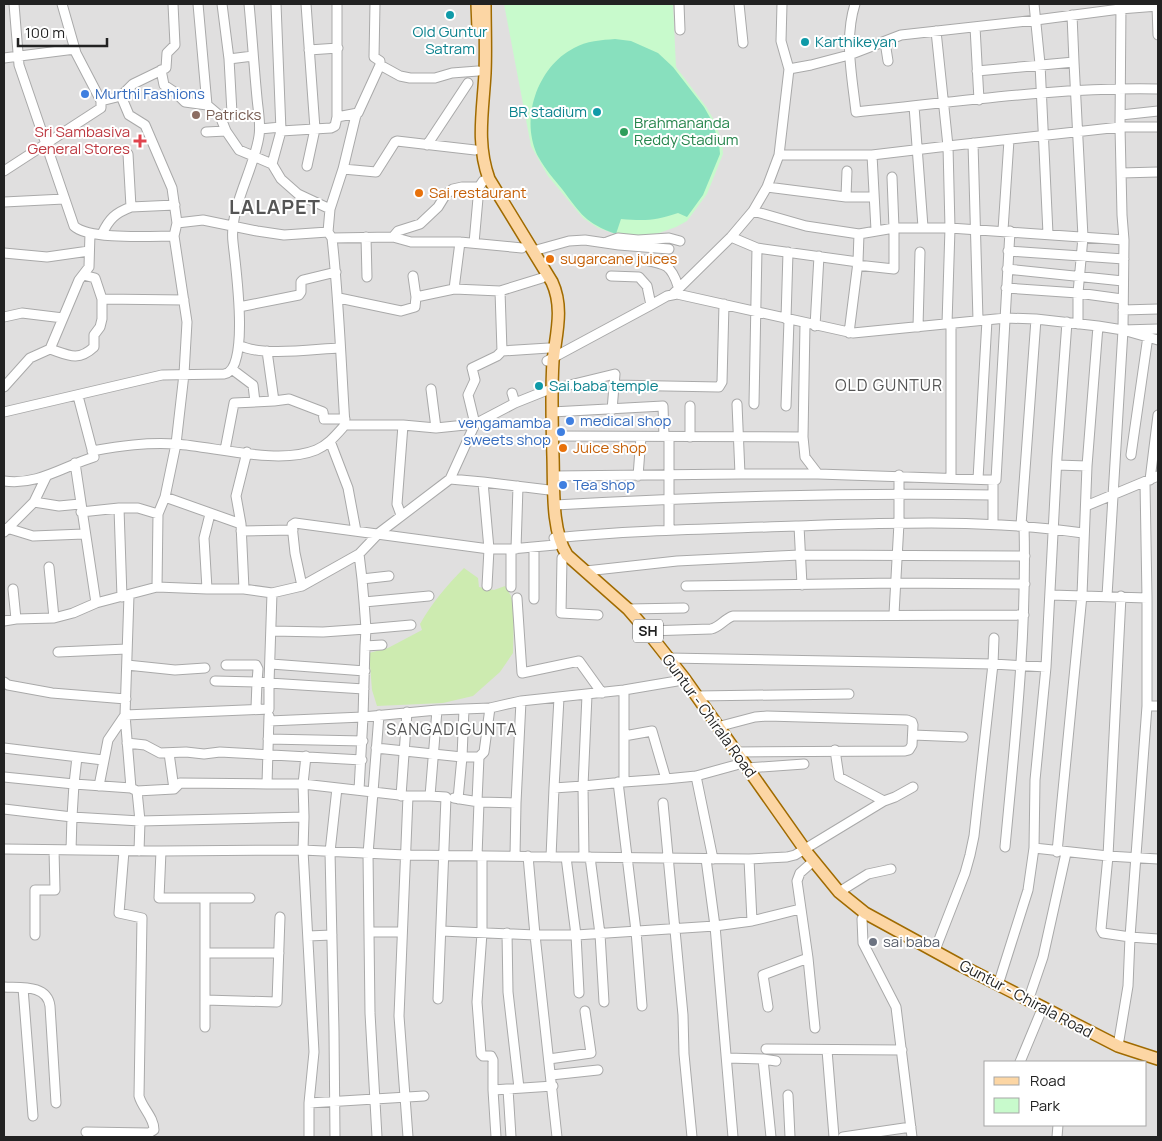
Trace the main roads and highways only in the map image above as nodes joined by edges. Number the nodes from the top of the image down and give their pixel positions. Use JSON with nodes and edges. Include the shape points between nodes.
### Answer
{"nodes":[{"id":1,"x":477,"y":4,"type":"edge"},
{"id":2,"x":485,"y":4,"type":"edge"},
{"id":3,"x":527,"y":250,"type":"junction"},
{"id":4,"x":550,"y":356,"type":"junction"},
{"id":5,"x":548,"y":390,"type":"junction"},
{"id":6,"x":556,"y":540,"type":"junction"},
{"id":7,"x":742,"y":767,"type":"junction"},
{"id":8,"x":802,"y":850,"type":"junction"},
{"id":9,"x":864,"y":916,"type":"junction"},
{"id":10,"x":1158,"y":1059,"type":"edge"},
{"id":11,"x":1138,"y":1061,"type":"edge"}],
"edges":[{"from":1,"to":3,"type":"main road","name":"Guntur - Chirala Road","number":"SH","via":[[478,71],[474,127],[481,184]]},
{"from":2,"to":3,"type":"main road","name":"Guntur - Chirala Road","number":"SH","via":[[482,156],[489,179]]},
{"from":3,"to":4,"type":"main road","name":"Guntur - Chirala Road","number":"SH","via":[[550,293]]},
{"from":3,"to":4,"type":"main road","name":"Guntur - Chirala Road","number":"SH","via":[[552,282],[558,298],[558,324]]},
{"from":4,"to":5,"type":"main road","name":"Guntur - Chirala Road","number":"SH"},
{"from":5,"to":6,"type":"main road","name":"Guntur - Chirala Road","number":"SH","via":[[552,412]]},
{"from":5,"to":6,"type":"main road","name":"Guntur - Chirala Road","number":"SH","via":[[550,511]]},
{"from":6,"to":7,"type":"main road","name":"Guntur - Chirala Road","number":"SH","via":[[567,555],[628,609],[647,631],[697,696]]},
{"from":6,"to":7,"type":"main road","name":"Guntur - Chirala Road","number":"SH","via":[[562,558],[604,595],[653,648]]},
{"from":7,"to":8,"type":"main road","name":"Guntur - Chirala Road","number":"SH"},
{"from":8,"to":9,"type":"main road","name":"Guntur - Chirala Road","number":"SH"},
{"from":8,"to":9,"type":"main road","name":"Guntur - Chirala Road","number":"SH","via":[[809,865],[834,895]]},
{"from":9,"to":10,"type":"main road","name":"Guntur - Chirala Road","number":"SH","via":[[1118,1046]]},
{"from":9,"to":11,"type":"main road","name":"Guntur - Chirala Road","number":"SH","via":[[1040,1014]]}]}
